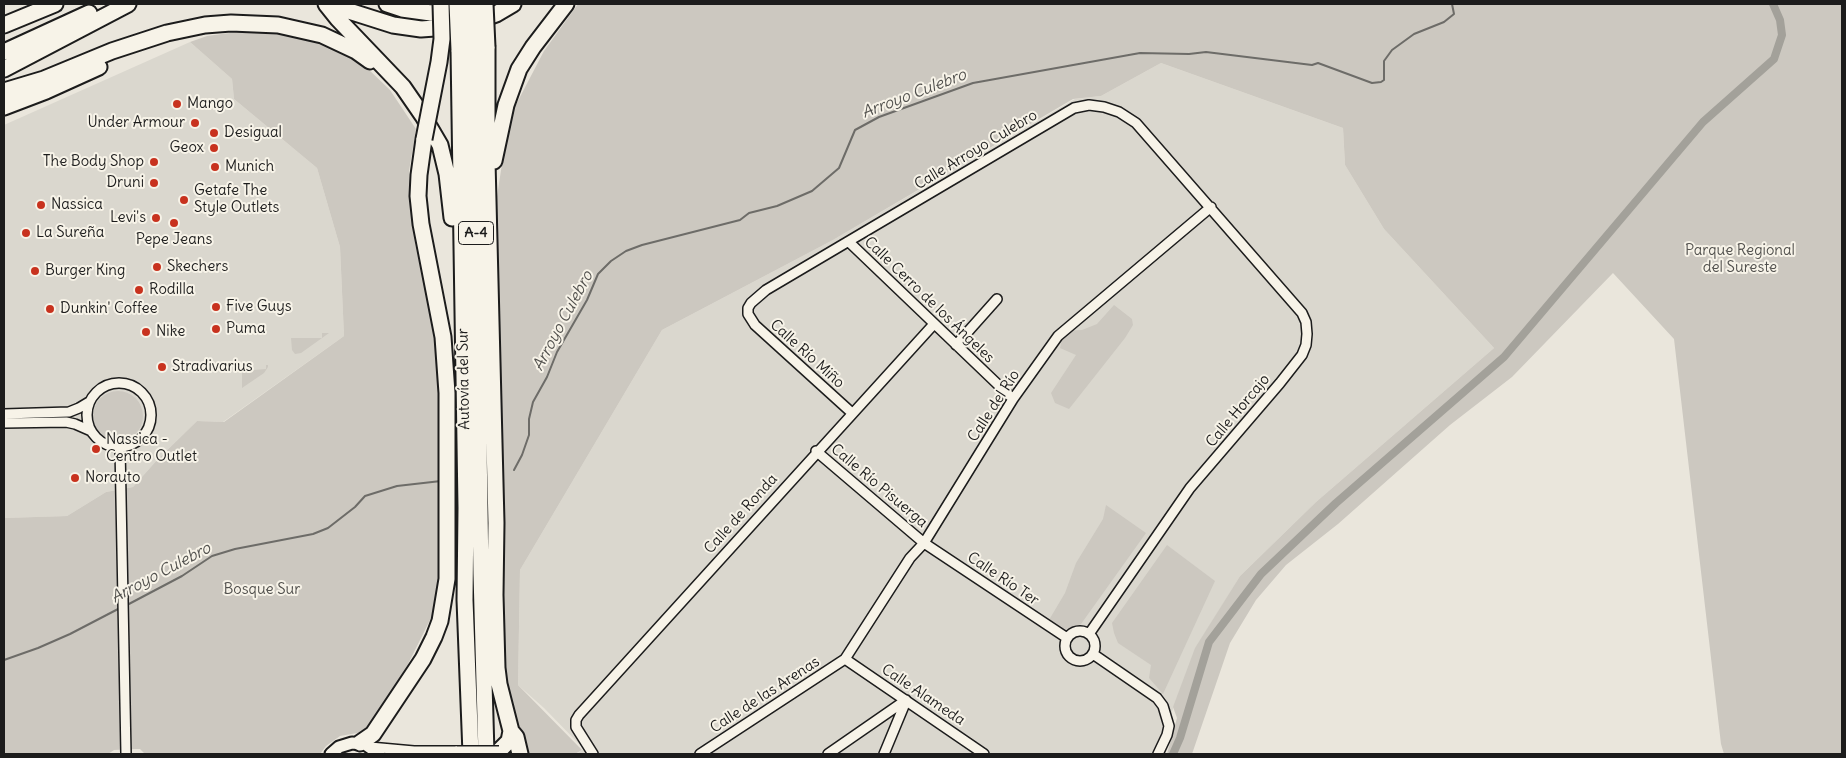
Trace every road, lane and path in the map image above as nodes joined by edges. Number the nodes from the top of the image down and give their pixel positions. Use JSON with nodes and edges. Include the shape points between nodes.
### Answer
{"nodes":[{"id":1,"x":55,"y":4,"type":"edge"},
{"id":2,"x":108,"y":4,"type":"edge"},
{"id":3,"x":128,"y":4,"type":"edge"},
{"id":4,"x":327,"y":4,"type":"edge"},
{"id":5,"x":387,"y":4,"type":"edge"},
{"id":6,"x":441,"y":4,"type":"edge"},
{"id":7,"x":457,"y":4,"type":"edge"},
{"id":8,"x":472,"y":4,"type":"edge"},
{"id":9,"x":485,"y":4,"type":"edge"},
{"id":10,"x":513,"y":4,"type":"edge"},
{"id":11,"x":566,"y":4,"type":"edge"},
{"id":12,"x":231,"y":23,"type":"junction"},
{"id":13,"x":4,"y":25,"type":"edge"},
{"id":14,"x":473,"y":49,"type":"junction"},
{"id":15,"x":4,"y":52,"type":"edge"},
{"id":16,"x":4,"y":69,"type":"edge"},
{"id":17,"x":390,"y":74,"type":"junction"},
{"id":18,"x":10,"y":90,"type":"edge"},
{"id":19,"x":4,"y":107,"type":"edge"},
{"id":20,"x":488,"y":207,"type":"junction"},
{"id":21,"x":1210,"y":207,"type":"junction"},
{"id":22,"x":848,"y":242,"type":"junction"},
{"id":23,"x":997,"y":299,"type":"dead end"},
{"id":24,"x":748,"y":314,"type":"joint"},
{"id":25,"x":934,"y":324,"type":"junction"},
{"id":26,"x":956,"y":345,"type":"junction"},
{"id":27,"x":1013,"y":399,"type":"junction"},
{"id":28,"x":89,"y":402,"type":"junction"},
{"id":29,"x":852,"y":413,"type":"junction"},
{"id":30,"x":4,"y":414,"type":"edge"},
{"id":31,"x":4,"y":423,"type":"edge"},
{"id":32,"x":91,"y":431,"type":"junction"},
{"id":33,"x":120,"y":448,"type":"junction"},
{"id":34,"x":816,"y":451,"type":"junction"},
{"id":35,"x":494,"y":504,"type":"junction"},
{"id":36,"x":466,"y":508,"type":"junction"},
{"id":37,"x":924,"y":543,"type":"junction"},
{"id":38,"x":1089,"y":634,"type":"junction"},
{"id":39,"x":1067,"y":638,"type":"junction"},
{"id":40,"x":1093,"y":654,"type":"junction"},
{"id":41,"x":845,"y":659,"type":"junction"},
{"id":42,"x":484,"y":684,"type":"junction"},
{"id":43,"x":906,"y":700,"type":"junction"},
{"id":44,"x":511,"y":731,"type":"junction"},
{"id":45,"x":364,"y":745,"type":"junction"},
{"id":46,"x":428,"y":751,"type":"junction"},
{"id":47,"x":464,"y":753,"type":"edge"},
{"id":48,"x":498,"y":753,"type":"edge"},
{"id":49,"x":126,"y":754,"type":"edge"},
{"id":50,"x":331,"y":754,"type":"edge"},
{"id":51,"x":378,"y":754,"type":"edge"},
{"id":52,"x":412,"y":754,"type":"edge"},
{"id":53,"x":520,"y":754,"type":"edge"},
{"id":54,"x":593,"y":754,"type":"edge"},
{"id":55,"x":700,"y":754,"type":"edge"},
{"id":56,"x":828,"y":754,"type":"edge"},
{"id":57,"x":884,"y":754,"type":"edge"},
{"id":58,"x":984,"y":754,"type":"edge"},
{"id":59,"x":1158,"y":754,"type":"edge"}],
"edges":[{"from":1,"to":13,"type":"highway"},
{"from":2,"to":15,"type":"highway"},
{"from":3,"to":16,"type":"highway"},
{"from":4,"to":10,"type":"highway","via":[[393,25],[421,29],[463,26]]},
{"from":4,"to":17,"type":"highway"},
{"from":5,"to":8,"type":"highway","via":[[431,13]]},
{"from":6,"to":45,"type":"highway","bridge":true,"via":[[442,39],[424,139],[418,196],[420,224],[443,337],[447,393],[447,579],[434,637],[423,659]]},
{"from":7,"to":14,"type":"highway","name":"Autovía del Sur","number":"A-4","bridge":true},
{"from":8,"to":14,"type":"highway","name":"Autovía del Sur","number":"A-4","bridge":true},
{"from":9,"to":14,"type":"highway","bridge":true},
{"from":11,"to":20,"type":"highway","via":[[519,69],[496,146]]},
{"from":12,"to":17,"type":"highway","via":[[278,25],[322,35],[356,51]]},
{"from":12,"to":18,"type":"highway","via":[[167,33]]},
{"from":12,"to":19,"type":"highway","via":[[132,52]]},
{"from":14,"to":20,"type":"highway"},
{"from":14,"to":36,"type":"highway","name":"Autovía del Sur","number":"A-4"},
{"from":14,"to":42,"type":"highway","name":"Autovía del Sur","number":"A-4"},
{"from":17,"to":36,"type":"highway","via":[[403,87],[440,145],[447,174],[452,206],[459,483]]},
{"from":20,"to":35,"type":"highway"},
{"from":21,"to":22,"type":"street","name":"Calle Arroyo Culebro","via":[[1136,122],[1119,112],[1089,105],[1074,108]]},
{"from":21,"to":27,"type":"street","name":"Calle del Río","via":[[1058,336]]},
{"from":21,"to":38,"type":"street","name":"Calle Horcajo","via":[[1302,313],[1306,322],[1306,345],[1280,383],[1190,488]]},
{"from":22,"to":24,"type":"street","name":"Calle Arroyo Culebro","via":[[766,290],[748,308]]},
{"from":22,"to":25,"type":"street","name":"Calle Cerro de los Ángeles"},
{"from":23,"to":26,"type":"street"},
{"from":24,"to":29,"type":"street","name":"Calle Río Miño","via":[[755,325]]},
{"from":25,"to":26,"type":"street","name":"Calle Cerro de los Ángeles"},
{"from":25,"to":29,"type":"street","name":"Calle de Ronda"},
{"from":26,"to":27,"type":"street","name":"Calle Cerro de los Ángeles"},
{"from":27,"to":37,"type":"street","name":"Calle del Río"},
{"from":28,"to":30,"type":"street","via":[[69,412]]},
{"from":28,"to":32,"type":"street","via":[[86,417]]},
{"from":28,"to":33,"type":"street","via":[[101,388],[119,383],[136,388],[146,397],[151,419],[146,434],[130,446]]},
{"from":29,"to":34,"type":"street","name":"Calle de Ronda"},
{"from":31,"to":32,"type":"street","via":[[66,422]]},
{"from":32,"to":33,"type":"street","via":[[102,443]]},
{"from":33,"to":49,"type":"street"},
{"from":34,"to":37,"type":"street","name":"Calle Río Pisuerga"},
{"from":34,"to":54,"type":"street","name":"Calle de Ronda","via":[[586,706],[576,720],[576,727]]},
{"from":35,"to":42,"type":"highway"},
{"from":35,"to":44,"type":"highway","via":[[497,668]]},
{"from":36,"to":47,"type":"highway","name":"Autovía del Sur","number":"A-4"},
{"from":37,"to":39,"type":"street","name":"Calle Río Ter"},
{"from":37,"to":41,"type":"street","name":"Calle del Río","via":[[910,558]]},
{"from":38,"to":39,"type":"street","via":[[1079,631]]},
{"from":38,"to":40,"type":"street","via":[[1095,645]]},
{"from":39,"to":40,"type":"street","via":[[1066,652],[1072,659],[1086,660]]},
{"from":40,"to":59,"type":"street","via":[[1157,698],[1163,706],[1169,726]]},
{"from":41,"to":43,"type":"street","name":"Calle Alameda"},
{"from":41,"to":55,"type":"street","name":"Calle de las Arenas"},
{"from":42,"to":48,"type":"highway","name":"Autovía del Sur","number":"A-4"},
{"from":43,"to":56,"type":"street"},
{"from":43,"to":57,"type":"street"},
{"from":43,"to":58,"type":"street","name":"Calle Alameda"},
{"from":44,"to":48,"type":"highway","via":[[509,741]]},
{"from":44,"to":53,"type":"highway"},
{"from":45,"to":46,"type":"street"},
{"from":45,"to":50,"type":"main road","via":[[345,744]]},
{"from":45,"to":51,"type":"main road"},
{"from":46,"to":47,"type":"street"},
{"from":46,"to":52,"type":"street"},
{"from":47,"to":48,"type":"street","bridge":true}]}
